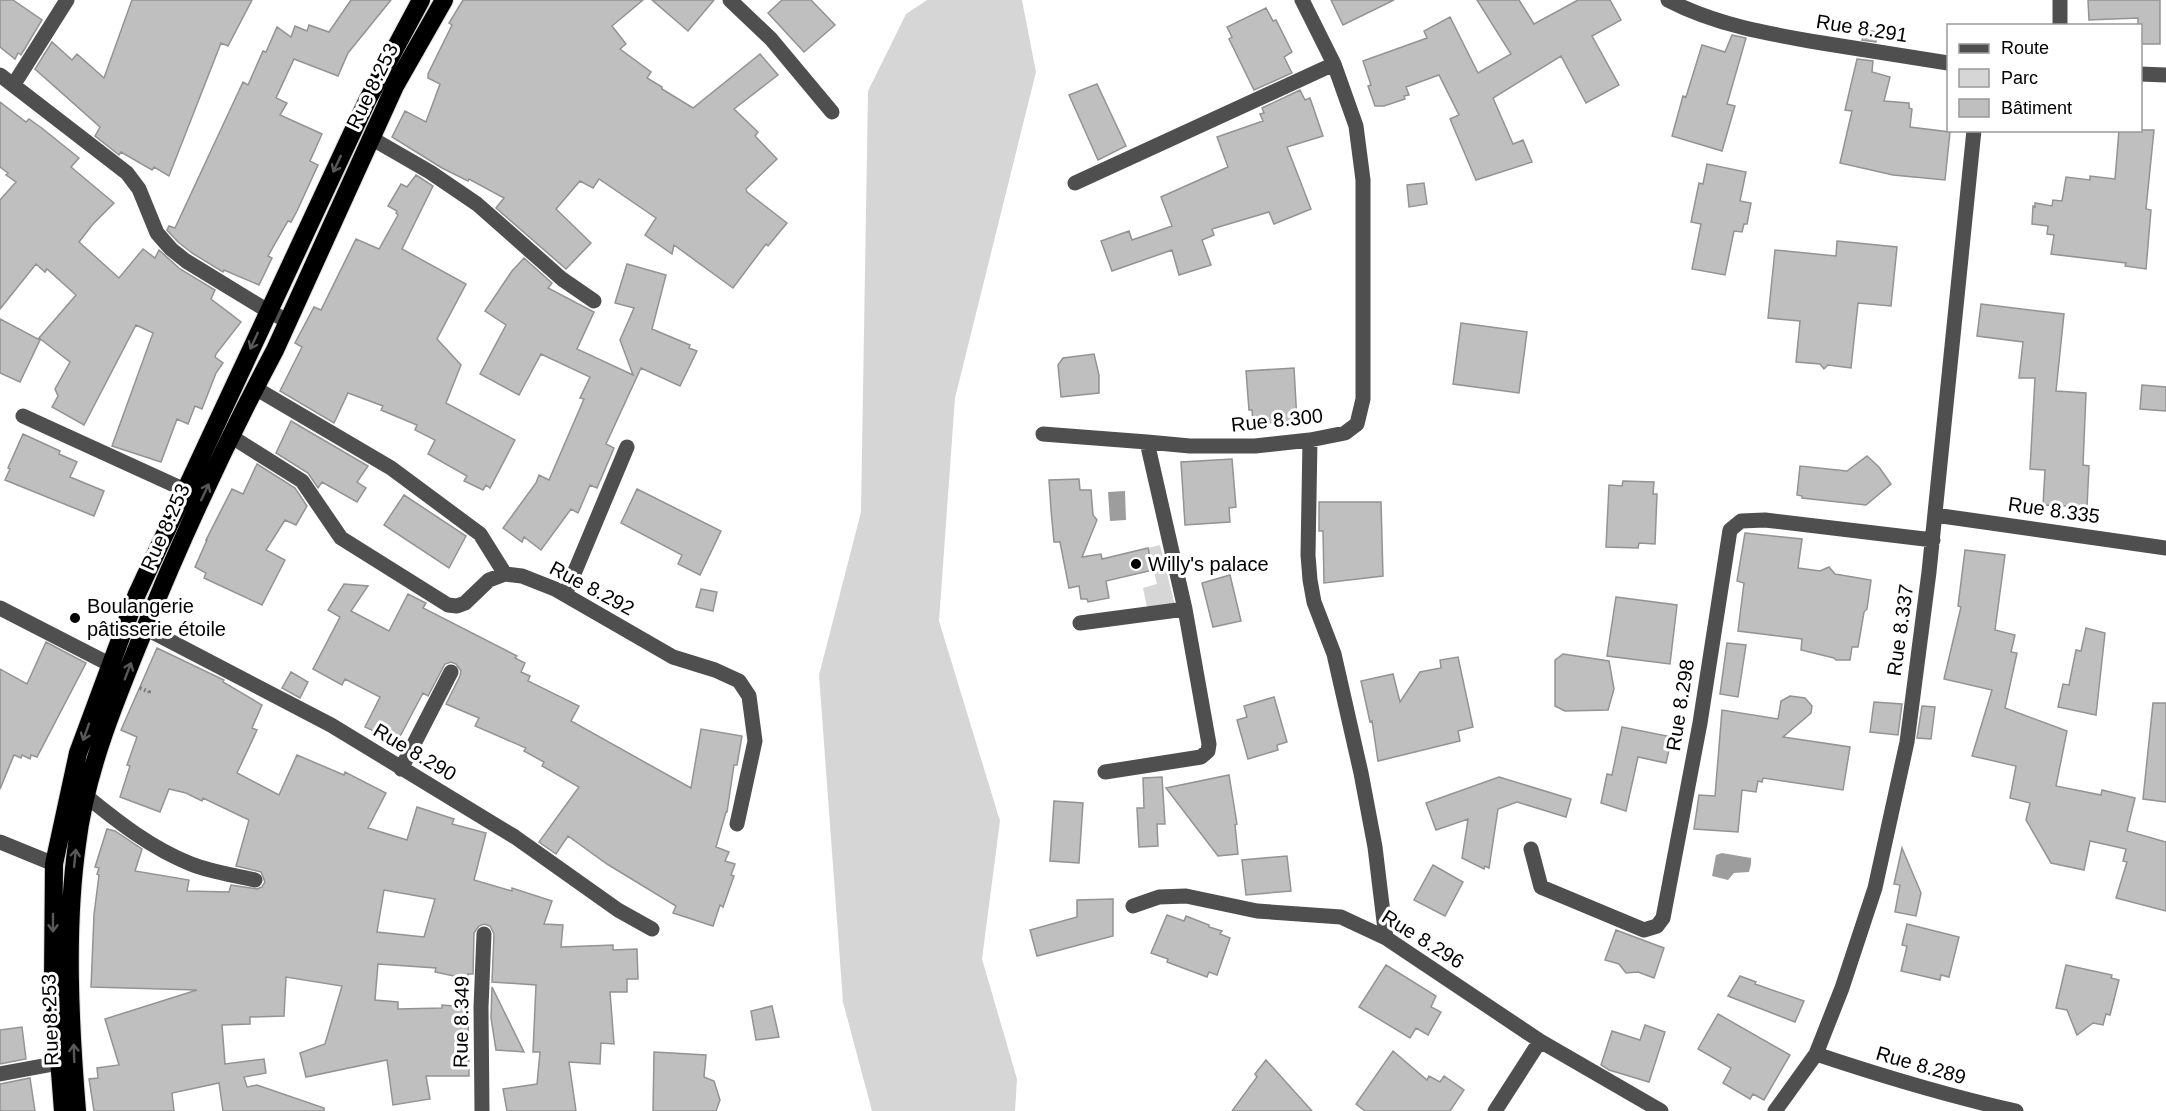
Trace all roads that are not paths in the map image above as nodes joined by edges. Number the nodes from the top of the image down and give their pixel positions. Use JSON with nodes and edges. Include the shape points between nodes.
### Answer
{"nodes":[{"id":1,"x":68,"y":0,"type":"edge"},
{"id":2,"x":421,"y":0,"type":"edge"},
{"id":3,"x":444,"y":0,"type":"edge"},
{"id":4,"x":730,"y":0,"type":"edge"},
{"id":5,"x":1302,"y":0,"type":"edge"},
{"id":6,"x":1668,"y":0,"type":"edge"},
{"id":7,"x":2060,"y":0,"type":"edge"},
{"id":8,"x":2060,"y":24,"type":"edge"},
{"id":9,"x":1947,"y":63,"type":"edge"},
{"id":10,"x":1335,"y":64,"type":"junction"},
{"id":11,"x":2142,"y":74,"type":"edge"},
{"id":12,"x":0,"y":75,"type":"edge"},
{"id":13,"x":2166,"y":75,"type":"edge"},
{"id":14,"x":14,"y":84,"type":"junction"},
{"id":15,"x":832,"y":112,"type":"dead end"},
{"id":16,"x":1974,"y":132,"type":"edge"},
{"id":17,"x":370,"y":138,"type":"junction"},
{"id":18,"x":1075,"y":183,"type":"dead end"},
{"id":19,"x":594,"y":301,"type":"dead end"},
{"id":20,"x":268,"y":311,"type":"junction"},
{"id":21,"x":288,"y":321,"type":"junction"},
{"id":22,"x":255,"y":388,"type":"junction"},
{"id":23,"x":23,"y":416,"type":"dead end"},
{"id":24,"x":1043,"y":434,"type":"dead end"},
{"id":25,"x":232,"y":437,"type":"junction"},
{"id":26,"x":1310,"y":440,"type":"junction"},
{"id":27,"x":1147,"y":442,"type":"junction"},
{"id":28,"x":627,"y":447,"type":"dead end"},
{"id":29,"x":185,"y":490,"type":"junction"},
{"id":30,"x":1935,"y":515,"type":"junction"},
{"id":31,"x":1933,"y":540,"type":"junction"},
{"id":32,"x":2166,"y":548,"type":"edge"},
{"id":33,"x":504,"y":574,"type":"junction"},
{"id":34,"x":565,"y":595,"type":"junction"},
{"id":35,"x":0,"y":608,"type":"edge"},
{"id":36,"x":1185,"y":609,"type":"junction"},
{"id":37,"x":1080,"y":623,"type":"dead end"},
{"id":38,"x":145,"y":628,"type":"junction"},
{"id":39,"x":111,"y":665,"type":"junction"},
{"id":40,"x":451,"y":672,"type":"dead end"},
{"id":41,"x":401,"y":769,"type":"junction"},
{"id":42,"x":1105,"y":772,"type":"dead end"},
{"id":43,"x":86,"y":795,"type":"junction"},
{"id":44,"x":737,"y":824,"type":"dead end"},
{"id":45,"x":0,"y":842,"type":"edge"},
{"id":46,"x":1531,"y":849,"type":"dead end"},
{"id":47,"x":54,"y":864,"type":"junction"},
{"id":48,"x":255,"y":880,"type":"dead end"},
{"id":49,"x":1133,"y":906,"type":"dead end"},
{"id":50,"x":652,"y":929,"type":"dead end"},
{"id":51,"x":484,"y":934,"type":"dead end"},
{"id":52,"x":1386,"y":938,"type":"junction"},
{"id":53,"x":1540,"y":1041,"type":"junction"},
{"id":54,"x":1815,"y":1054,"type":"junction"},
{"id":55,"x":59,"y":1063,"type":"junction"},
{"id":56,"x":0,"y":1074,"type":"edge"},
{"id":57,"x":63,"y":1111,"type":"edge"},
{"id":58,"x":77,"y":1111,"type":"edge"},
{"id":59,"x":482,"y":1111,"type":"edge"},
{"id":60,"x":1495,"y":1111,"type":"edge"},
{"id":61,"x":1661,"y":1111,"type":"edge"},
{"id":62,"x":1775,"y":1111,"type":"edge"},
{"id":63,"x":2016,"y":1111,"type":"edge"}],
"edges":[{"from":1,"to":14,"type":"street"},
{"from":2,"to":20,"type":"highway","name":"Rue 8.253","one_way":true,"via":[[367,101]]},
{"from":3,"to":17,"type":"highway","name":"Rue 8.253"},
{"from":4,"to":15,"type":"street","via":[[771,39]]},
{"from":5,"to":10,"type":"street","name":"Rue 8.300"},
{"from":6,"to":9,"type":"street","name":"Rue 8.291","via":[[1741,28]]},
{"from":7,"to":8,"type":"street"},
{"from":10,"to":18,"type":"street"},
{"from":10,"to":26,"type":"street","name":"Rue 8.300","via":[[1356,126],[1363,180],[1363,399],[1358,424],[1345,433]]},
{"from":11,"to":13,"type":"street"},
{"from":12,"to":14,"type":"street"},
{"from":14,"to":20,"type":"street","via":[[127,174],[139,189],[157,233],[171,249]]},
{"from":16,"to":30,"type":"street","name":"Rue 8.337"},
{"from":17,"to":19,"type":"street","via":[[477,204],[562,279]]},
{"from":17,"to":21,"type":"highway","name":"Rue 8.253"},
{"from":20,"to":21,"type":"street"},
{"from":20,"to":29,"type":"highway","name":"Rue 8.253","one_way":true},
{"from":21,"to":22,"type":"highway","name":"Rue 8.253"},
{"from":22,"to":25,"type":"highway","name":"Rue 8.253"},
{"from":22,"to":33,"type":"street","via":[[391,468],[471,527],[480,534]]},
{"from":23,"to":29,"type":"street"},
{"from":24,"to":27,"type":"street","name":"Rue 8.300"},
{"from":25,"to":33,"type":"street","via":[[302,481],[341,538],[448,604],[465,603],[489,580]]},
{"from":38,"to":25,"type":"highway","name":"Rue 8.253","one_way":true},
{"from":26,"to":27,"type":"street","name":"Rue 8.300","via":[[1255,446]]},
{"from":26,"to":52,"type":"street","via":[[1310,580],[1317,612],[1335,654],[1361,773]]},
{"from":27,"to":36,"type":"street"},
{"from":28,"to":34,"type":"street"},
{"from":29,"to":39,"type":"highway","name":"Rue 8.253","via":[[137,594]]},
{"from":30,"to":31,"type":"street","name":"Rue 8.337"},
{"from":30,"to":32,"type":"street","name":"Rue 8.335"},
{"from":31,"to":46,"type":"street","name":"Rue 8.298","via":[[1765,520],[1741,521],[1730,530],[1697,735],[1663,918],[1657,926],[1644,930],[1541,887]]},
{"from":31,"to":54,"type":"street","name":"Rue 8.337","via":[[1907,742],[1875,888]]},
{"from":33,"to":34,"type":"street","name":"Rue 8.292","via":[[522,576]]},
{"from":34,"to":44,"type":"street","name":"Rue 8.292","via":[[673,657],[739,681],[749,696],[755,741]]},
{"from":35,"to":39,"type":"street"},
{"from":36,"to":37,"type":"street"},
{"from":36,"to":42,"type":"street","via":[[1208,751],[1201,757]]},
{"from":38,"to":41,"type":"street","name":"Rue 8.290","via":[[331,725]]},
{"from":43,"to":38,"type":"highway","name":"Rue 8.253","one_way":true,"via":[[98,748]]},
{"from":39,"to":47,"type":"highway","name":"Rue 8.253","one_way":true,"via":[[78,753]]},
{"from":40,"to":41,"type":"street"},
{"from":41,"to":50,"type":"street","name":"Rue 8.290","via":[[515,837],[618,910]]},
{"from":43,"to":48,"type":"street","via":[[121,825],[160,849],[193,865]]},
{"from":58,"to":43,"type":"highway","name":"Rue 8.253","one_way":true,"via":[[70,939],[77,843]]},
{"from":45,"to":47,"type":"street"},
{"from":47,"to":55,"type":"highway","name":"Rue 8.253","one_way":true,"via":[[53,979]]},
{"from":49,"to":52,"type":"street","name":"Rue 8.296","via":[[1159,897],[1186,896],[1257,911],[1341,917]]},
{"from":51,"to":59,"type":"street","name":"Rue 8.349"},
{"from":52,"to":53,"type":"street","name":"Rue 8.296"},
{"from":53,"to":60,"type":"street"},
{"from":53,"to":61,"type":"street","name":"Rue 8.296"},
{"from":54,"to":62,"type":"street","name":"Rue 8.337"},
{"from":54,"to":63,"type":"street","name":"Rue 8.289","via":[[1958,1098]]},
{"from":55,"to":56,"type":"street"},
{"from":55,"to":57,"type":"highway","name":"Rue 8.253"}]}
